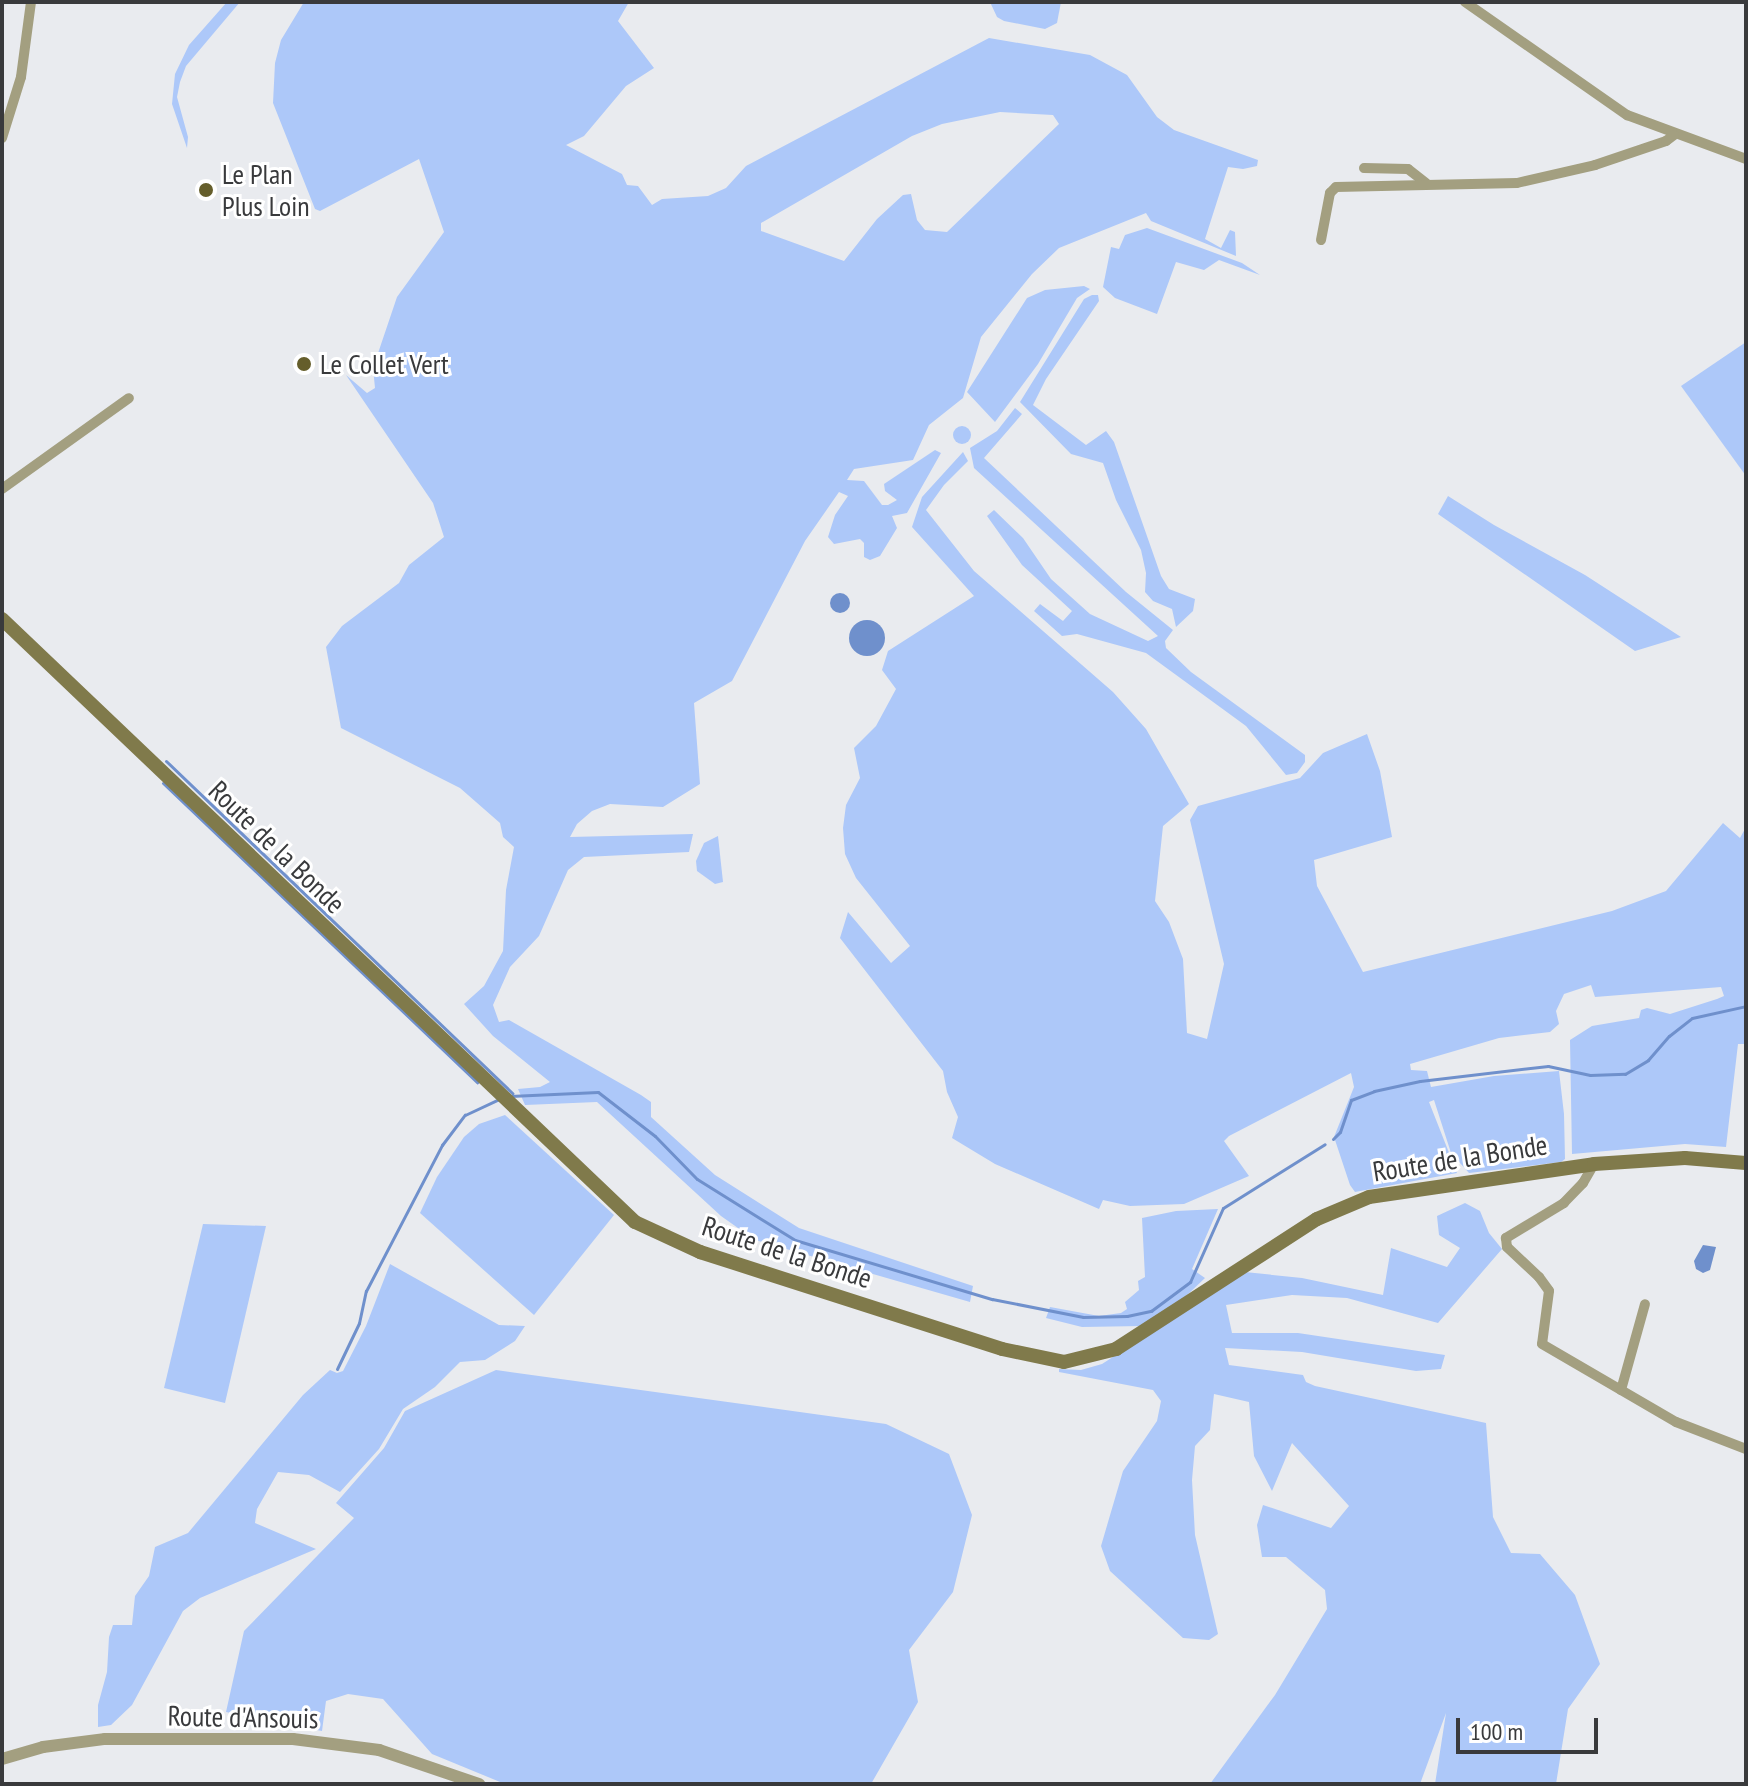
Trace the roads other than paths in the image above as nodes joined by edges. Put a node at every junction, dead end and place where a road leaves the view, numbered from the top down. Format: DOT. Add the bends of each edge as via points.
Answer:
graph roads {
  1 [pos="31,2"];
  2 [pos="1465,2"];
  3 [pos="1674,135"];
  4 [pos="2,138"];
  5 [pos="1746,159"];
  6 [pos="1364,168"];
  7 [pos="1426,183"];
  8 [pos="1321,240"];
  9 [pos="129,398"];
  10 [pos="2,489"];
  11 [pos="2,619"];
  12 [pos="1746,1163"];
  13 [pos="1594,1164"];
  14 [pos="1645,1304"];
  15 [pos="1621,1390"];
  16 [pos="1746,1449"];
  17 [pos="2,1759"];
  18 [pos="479,1784"];
  1 -- 4 [label="street" via="21,77"];
  2 -- 3 [label="street" via="1627,115"];
  3 -- 5 [label="street"];
  3 -- 7 [label="street" via="1553,177 1496,184"];
  6 -- 7 [label="street" via="1408,169"];
  7 -- 8 [label="street" via="1336,187 1330,193"];
  9 -- 10 [label="street"];
  11 -- 13 [label="main road, Route de la Bonde" via="615,1206 653,1233 700,1252 1002,1349 1052,1361 1080,1361 1116,1349 1317,1219 1355,1201 1392,1191"];
  12 -- 13 [label="main road, Route de la Bonde" via="1685,1158"];
  13 -- 15 [label="street" via="1564,1203 1506,1238 1507,1247 1549,1291 1542,1344"];
  14 -- 15 [label="street"];
  15 -- 16 [label="street" via="1676,1422"];
  17 -- 18 [label="street, Route d'Ansouis" via="105,1739 293,1739 379,1750"];
}
